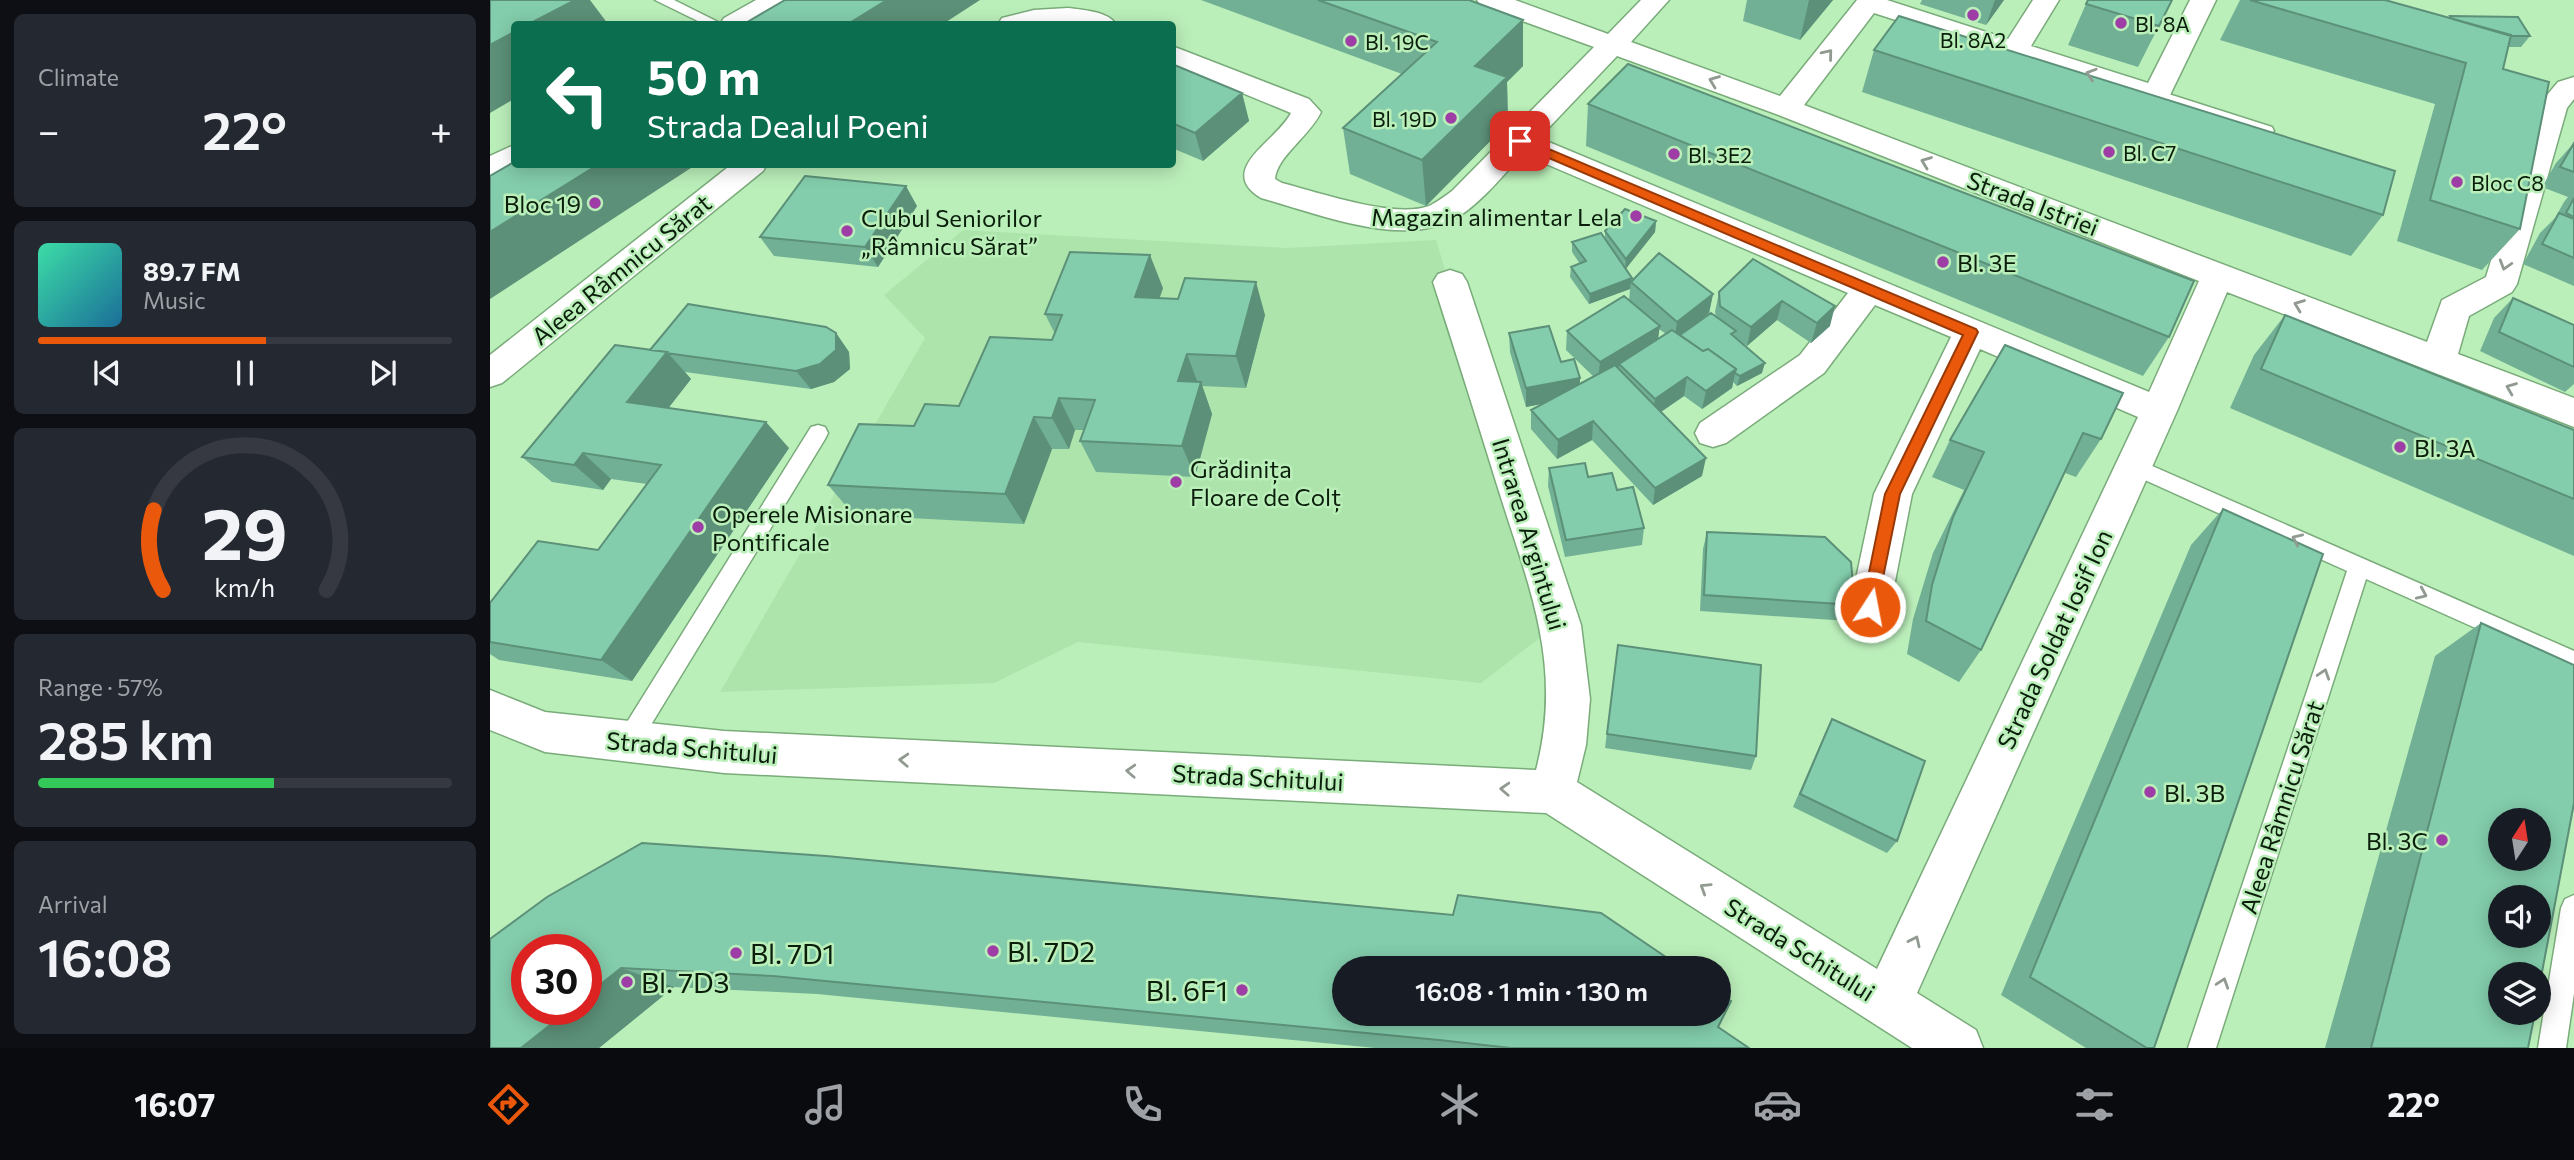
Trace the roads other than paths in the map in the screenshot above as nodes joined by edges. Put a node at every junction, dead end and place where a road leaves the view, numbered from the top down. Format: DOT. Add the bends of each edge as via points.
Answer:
graph roads {
  1 [pos="662,0"];
  2 [pos="775,0"];
  3 [pos="1490,0"];
  4 [pos="1656,0"];
  5 [pos="2046,0"];
  6 [pos="2203,0"];
  7 [pos="1870,2"];
  8 [pos="708,21"];
  9 [pos="739,21"];
  10 [pos="1026,21"];
  11 [pos="1090,21"];
  12 [pos="1614,43"];
  13 [pos="2015,50"];
  14 [pos="1176,56"];
  15 [pos="2156,95"];
  16 [pos="2552,95"];
  17 [pos="1786,107"];
  18 [pos="2266,131"];
  19 [pos="1520,141"];
  20 [pos="511,157"];
  21 [pos="747,168"];
  22 [pos="490,169"];
  23 [pos="2218,274"];
  24 [pos="1450,282"];
  25 [pos="1869,289"];
  26 [pos="1971,332"];
  27 [pos="2439,359"];
  28 [pos="490,374"];
  29 [pos="2159,411"];
  30 [pos="2574,413"];
  31 [pos="818,433"];
  32 [pos="1713,433"];
  33 [pos="2134,466"];
  34 [pos="2359,567"];
  35 [pos="1870,607"];
  36 [pos="2574,662"];
  37 [pos="490,710"];
  38 [pos="626,743"];
  39 [pos="1552,792"];
  40 [pos="2574,908"];
  41 [pos="1886,1003"];
  42 [pos="1935,1042"];
  43 [pos="2202,1048"];
  44 [pos="2552,1048"];
  1 -- 8 [label="lane"];
  2 -- 9 [label="street"];
  3 -- 12 [label="street, Strada Istriei"];
  4 -- 12 [label="street"];
  5 -- 13 [label="street"];
  6 -- 15 [label="street"];
  7 -- 13 [label="street"];
  17 -- 7 [label="street, one-way"];
  10 -- 11 [label="street" via="1049,16"];
  17 -- 12 [label="street, Strada Istriei, one-way"];
  12 -- 19 [label="street"];
  15 -- 13 [label="street, one-way"];
  14 -- 19 [label="street" via="1306,112 1303,122 1264,161 1259,172 1259,183 1272,191 1391,219 1429,217 1462,198"];
  15 -- 18 [label="lane"];
  16 -- 27 [label="street, one-way" via="2500,284 2454,309"];
  23 -- 17 [label="street, Strada Istriei, one-way"];
  19 -- 25 [label="street"];
  20 -- 22 [label="street"];
  21 -- 28 [label="street, Aleea Râmnicu Sărat"];
  27 -- 23 [label="street, Strada Istriei, one-way"];
  23 -- 29 [label="street, Strada Soldat Iosif Ion"];
  24 -- 39 [label="street, Intrarea Argintului" via="1561,625 1569,699"];
  25 -- 26 [label="street"];
  25 -- 32 [label="street" via="1812,364"];
  26 -- 29 [label="street"];
  26 -- 35 [label="street" via="1893,494"];
  30 -- 27 [label="street, Strada Istriei, one-way"];
  29 -- 33 [label="street, Strada Soldat Iosif Ion"];
  31 -- 38 [label="lane"];
  34 -- 33 [label="lane, one-way"];
  41 -- 33 [label="street, Strada Soldat Iosif Ion, one-way"];
  34 -- 36 [label="lane, one-way"];
  43 -- 34 [label="lane, Aleea Râmnicu Sărat, one-way"];
  37 -- 38 [label="street, Strada Schitului" via="545,732"];
  39 -- 38 [label="street, Strada Schitului, one-way" via="724,752"];
  41 -- 39 [label="street, Strada Schitului, one-way"];
  40 -- 44 [label="lane"];
  41 -- 42 [label="street, Strada Schitului"];
}
